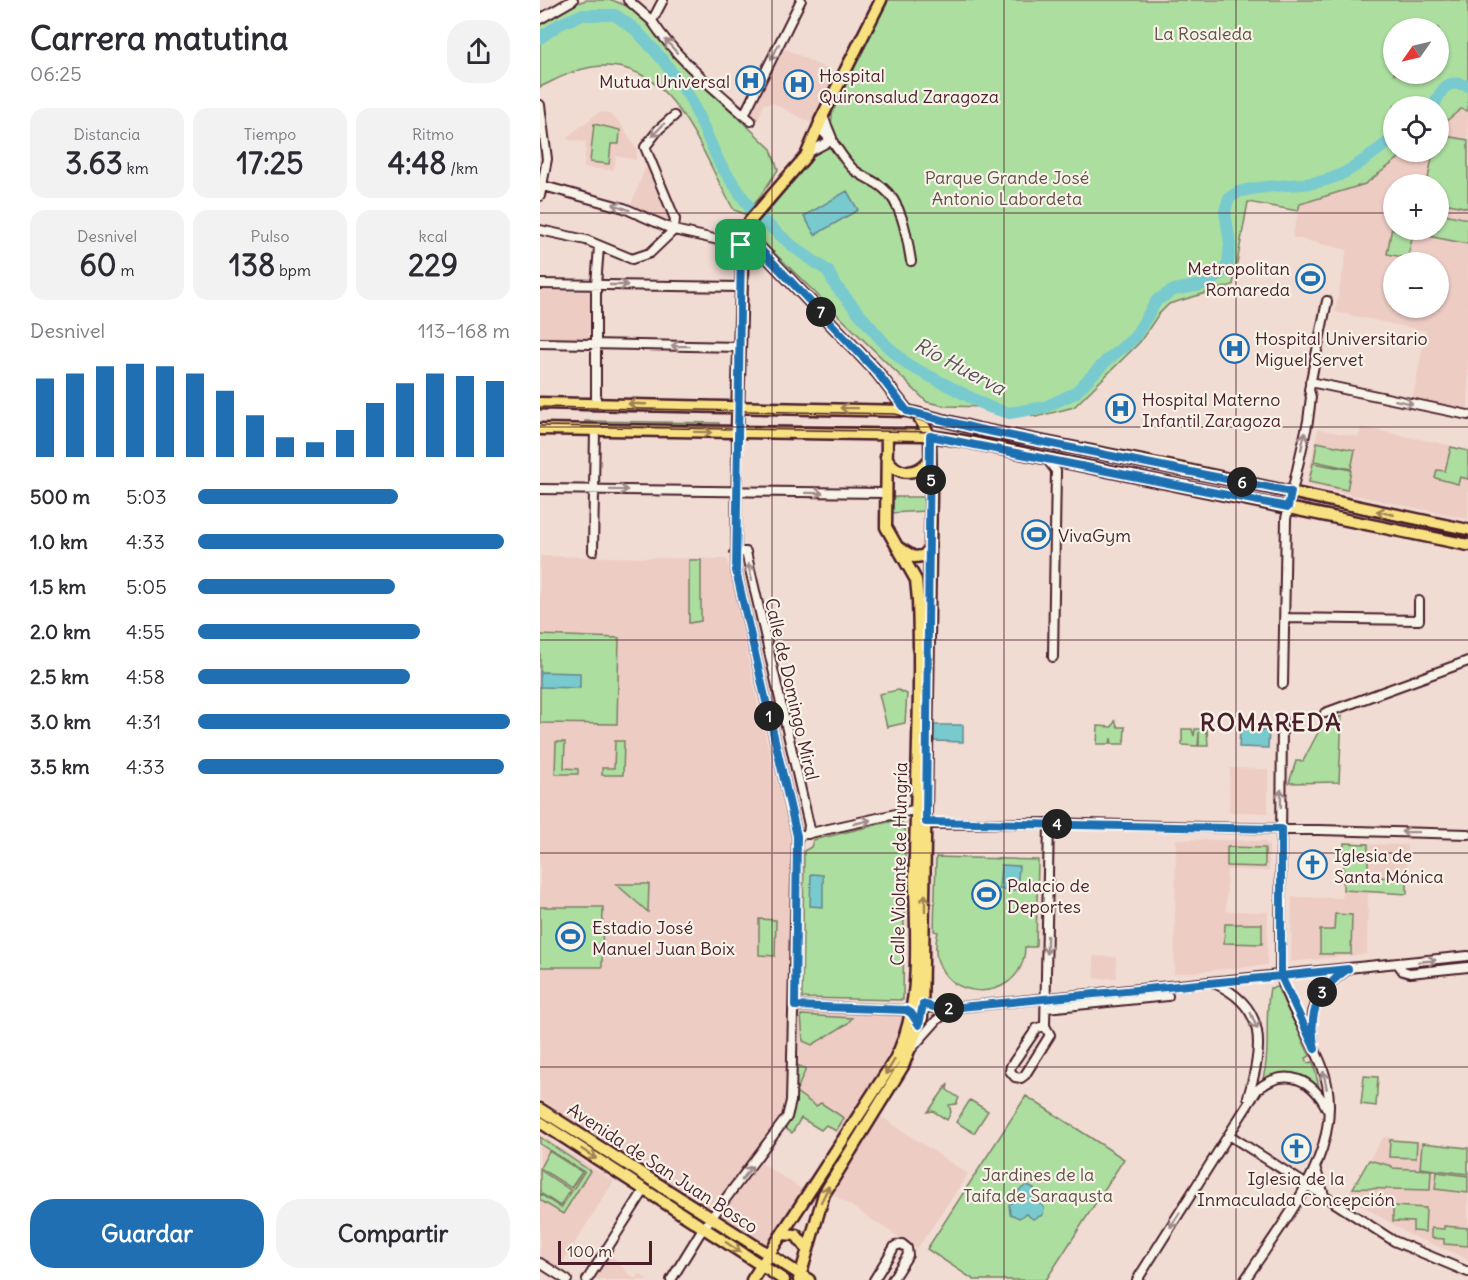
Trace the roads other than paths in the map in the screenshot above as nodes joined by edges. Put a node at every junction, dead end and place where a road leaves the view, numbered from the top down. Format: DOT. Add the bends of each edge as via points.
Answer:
graph roads {
  1 [pos="559,0"];
  2 [pos="573,0"];
  3 [pos="628,0"];
  4 [pos="663,0"];
  5 [pos="801,0"];
  6 [pos="879,2"];
  7 [pos="555,10"];
  8 [pos="540,19"];
  9 [pos="652,21"];
  10 [pos="540,105"];
  11 [pos="744,115"];
  12 [pos="674,116"];
  13 [pos="824,116"];
  14 [pos="751,121"];
  15 [pos="817,129"];
  16 [pos="543,140"];
  17 [pos="833,142"];
  18 [pos="809,152"];
  19 [pos="795,169"];
  20 [pos="542,185"];
  21 [pos="540,196"];
  22 [pos="540,230"];
  23 [pos="674,230"];
  24 [pos="744,232"];
  25 [pos="741,245"];
  26 [pos="599,247"];
  27 [pos="911,261"];
  28 [pos="540,284"];
  29 [pos="596,285"];
  30 [pos="740,287"];
  31 [pos="1327,301"];
  32 [pos="540,343"];
  33 [pos="596,344"];
  34 [pos="738,347"];
  35 [pos="1310,382"];
  36 [pos="540,403"];
  37 [pos="596,403"];
  38 [pos="738,407"];
  39 [pos="912,412"];
  40 [pos="1468,415"];
  41 [pos="540,429"];
  42 [pos="595,430"];
  43 [pos="737,432"];
  44 [pos="886,435"];
  45 [pos="930,436"];
  46 [pos="886,457"];
  47 [pos="1046,458"];
  48 [pos="930,459"];
  49 [pos="1068,463"];
  50 [pos="1056,471"];
  51 [pos="540,489"];
  52 [pos="594,490"];
  53 [pos="736,491"];
  54 [pos="1291,492"];
  55 [pos="885,493"];
  56 [pos="1288,507"];
  57 [pos="1468,530"];
  58 [pos="1468,545"];
  59 [pos="898,549"];
  60 [pos="930,549"];
  61 [pos="593,551"];
  62 [pos="735,552"];
  63 [pos="916,580"];
  64 [pos="1419,601"];
  65 [pos="1285,618"];
  66 [pos="928,620"];
  67 [pos="1053,657"];
  68 [pos="1468,661"];
  69 [pos="1283,684"];
  70 [pos="1325,713"];
  71 [pos="1282,720"];
  72 [pos="926,802"];
  73 [pos="916,810"];
  74 [pos="1049,823"];
  75 [pos="921,825"];
  76 [pos="1281,829"];
  77 [pos="808,834"];
  78 [pos="1468,834"];
  79 [pos="797,836"];
  80 [pos="1468,956"];
  81 [pos="1398,964"];
  82 [pos="1468,967"];
  83 [pos="1348,969"];
  84 [pos="1281,976"];
  85 [pos="1213,982"];
  86 [pos="914,987"];
  87 [pos="1168,996"];
  88 [pos="1046,999"];
  89 [pos="923,1004"];
  90 [pos="795,1006"];
  91 [pos="952,1008"];
  92 [pos="1046,1008"];
  93 [pos="911,1013"];
  94 [pos="919,1025"];
  95 [pos="1045,1026"];
  96 [pos="911,1049"];
  97 [pos="1315,1049"];
  98 [pos="1246,1104"];
  99 [pos="540,1109"];
  100 [pos="1328,1112"];
  101 [pos="540,1122"];
  102 [pos="1229,1135"];
  103 [pos="1316,1169"];
  104 [pos="1306,1186"];
  105 [pos="645,1189"];
  106 [pos="1324,1195"];
  107 [pos="709,1224"];
  108 [pos="782,1234"];
  109 [pos="807,1249"];
  110 [pos="765,1260"];
  111 [pos="540,1263"];
  112 [pos="1468,1272"];
  113 [pos="802,1279"];
  114 [pos="567,1280"];
  115 [pos="587,1280"];
  116 [pos="671,1280"];
  117 [pos="752,1280"];
  118 [pos="784,1280"];
  119 [pos="874,1280"];
  120 [pos="892,1280"];
  121 [pos="1137,1280"];
  122 [pos="1245,1280"];
  1 -- 7 [label="street"];
  2 -- 7 [label="street"];
  3 -- 9 [label="street"];
  4 -- 9 [label="street"];
  5 -- 11 [label="street, one-way"];
  6 -- 13 [label="main road"];
  7 -- 8 [label="street"];
  11 -- 9 [label="street, one-way" via="687,63"];
  10 -- 16 [label="street"];
  11 -- 14 [label="street"];
  12 -- 23 [label="street, one-way" via="645,147 675,219"];
  13 -- 15 [label="main road"];
  13 -- 17 [label="street"];
  15 -- 17 [label="street"];
  15 -- 18 [label="main road"];
  15 -- 19 [label="main road"];
  16 -- 20 [label="street" via="548,159"];
  17 -- 18 [label="street"];
  17 -- 27 [label="street" via="852,169 892,198 903,224"];
  18 -- 19 [label="main road"];
  19 -- 24 [label="main road"];
  20 -- 21 [label="street"];
  23 -- 20 [label="street, one-way" via="624,208"];
  22 -- 26 [label="street" via="586,240"];
  23 -- 25 [label="street"];
  23 -- 26 [label="street" via="641,258 627,258"];
  24 -- 25 [label="main road"];
  24 -- 39 [label="main road"];
  25 -- 30 [label="main road"];
  26 -- 29 [label="street"];
  28 -- 29 [label="street"];
  29 -- 30 [label="street, one-way"];
  29 -- 33 [label="street"];
  30 -- 34 [label="main road"];
  31 -- 35 [label="street"];
  32 -- 33 [label="street"];
  34 -- 33 [label="street, one-way"];
  33 -- 37 [label="street"];
  34 -- 38 [label="main road"];
  35 -- 40 [label="street, one-way"];
  54 -- 35 [label="street, one-way" via="1308,421"];
  36 -- 37 [label="main road"];
  38 -- 37 [label="main road, one-way"];
  39 -- 38 [label="main road, one-way"];
  38 -- 43 [label="main road"];
  39 -- 45 [label="main road"];
  39 -- 54 [label="main road" via="978,429"];
  41 -- 42 [label="main road"];
  42 -- 43 [label="main road, one-way"];
  42 -- 52 [label="street"];
  43 -- 44 [label="main road"];
  43 -- 53 [label="street, Calle de Domingo Miral"];
  44 -- 45 [label="main road"];
  44 -- 46 [label="main road, Calle Violante de Hungría"];
  45 -- 47 [label="main road"];
  45 -- 48 [label="main road, Calle Violante de Hungría"];
  46 -- 48 [label="main road" via="894,467 907,472 918,470"];
  46 -- 55 [label="main road, Calle Violante de Hungría"];
  47 -- 49 [label="main road"];
  47 -- 50 [label="street"];
  48 -- 60 [label="main road, Calle Violante de Hungría"];
  49 -- 50 [label="street"];
  49 -- 56 [label="main road"];
  50 -- 67 [label="street"];
  51 -- 52 [label="street"];
  52 -- 53 [label="street, one-way"];
  52 -- 61 [label="street"];
  53 -- 55 [label="street, one-way"];
  53 -- 62 [label="street, Calle de Domingo Miral"];
  54 -- 56 [label="street"];
  57 -- 54 [label="main road, one-way"];
  55 -- 59 [label="main road, Calle Violante de Hungría" via="886,527"];
  56 -- 58 [label="main road"];
  56 -- 65 [label="street"];
  59 -- 60 [label="main road" via="914,557 923,556"];
  59 -- 63 [label="main road, Calle Violante de Hungría"];
  60 -- 66 [label="main road, Calle Violante de Hungría"];
  77 -- 62 [label="street, Calle de Domingo Miral, one-way" via="746,552"];
  62 -- 79 [label="street, Calle de Domingo Miral" via="739,587"];
  63 -- 66 [label="main road"];
  63 -- 73 [label="main road, Calle Violante de Hungría"];
  64 -- 65 [label="street" via="1419,620"];
  65 -- 69 [label="street"];
  66 -- 72 [label="main road, Calle Violante de Hungría"];
  68 -- 70 [label="street"];
  76 -- 71 [label="street, one-way"];
  72 -- 73 [label="street"];
  72 -- 75 [label="main road, Calle Violante de Hungría"];
  73 -- 75 [label="main road, Calle Violante de Hungría"];
  77 -- 73 [label="street, one-way"];
  74 -- 75 [label="street"];
  74 -- 76 [label="street"];
  74 -- 88 [label="street, one-way"];
  75 -- 86 [label="main road, Calle Violante de Hungría"];
  89 -- 75 [label="main road, Calle Violante de Hungría, one-way"];
  78 -- 76 [label="street, one-way"];
  76 -- 84 [label="street"];
  77 -- 79 [label="street"];
  79 -- 90 [label="street, Calle de Domingo Miral"];
  81 -- 80 [label="street, one-way"];
  81 -- 82 [label="street" via="1410,973"];
  81 -- 83 [label="street"];
  83 -- 84 [label="street"];
  83 -- 97 [label="street" via="1326,986 1314,1005 1311,1025"];
  84 -- 85 [label="street"];
  84 -- 97 [label="street"];
  85 -- 88 [label="street"];
  85 -- 98 [label="street, one-way" via="1244,1002 1258,1029 1257,1062"];
  86 -- 89 [label="street"];
  86 -- 93 [label="main road, Calle Violante de Hungría"];
  87 -- 92 [label="street"];
  88 -- 91 [label="street"];
  88 -- 92 [label="street"];
  89 -- 91 [label="street"];
  89 -- 94 [label="main road, Calle Violante de Hungría"];
  90 -- 93 [label="street"];
  107 -- 90 [label="street, Calle de Domingo Miral, one-way" via="789,1113"];
  91 -- 96 [label="street, Calle Violante de Hungría"];
  92 -- 95 [label="street"];
  93 -- 94 [label="street"];
  93 -- 108 [label="main road, Calle Violante de Hungría, one-way" via="894,1061"];
  94 -- 96 [label="main road, Calle Violante de Hungría"];
  95 -- 95 [label="street" via="1035,1030 1011,1066 1015,1077 1025,1075 1050,1035"];
  109 -- 96 [label="main road, Calle Violante de Hungría, one-way" via="827,1188 876,1113"];
  100 -- 97 [label="street, one-way" via="1325,1075"];
  98 -- 100 [label="street" via="1272,1080 1298,1078 1315,1089"];
  98 -- 102 [label="street"];
  99 -- 107 [label="main road, Avenida de San Juan Bosco"];
  100 -- 103 [label="street"];
  101 -- 105 [label="main road, Avenida de San Juan Bosco, one-way"];
  102 -- 104 [label="street"];
  102 -- 121 [label="street, one-way"];
  103 -- 104 [label="street"];
  103 -- 106 [label="street"];
  104 -- 106 [label="street"];
  104 -- 122 [label="street"];
  105 -- 107 [label="main road, Avenida de San Juan Bosco"];
  105 -- 115 [label="street"];
  106 -- 112 [label="street" via="1394,1241"];
  107 -- 110 [label="main road, Avenida de San Juan Bosco"];
  107 -- 116 [label="street, Calle de Domingo Miral"];
  108 -- 109 [label="main road" via="796,1234"];
  108 -- 110 [label="main road, Calle Violante de Hungría"];
  109 -- 113 [label="main road, Calle Violante de Hungría"];
  110 -- 113 [label="main road"];
  110 -- 117 [label="main road, Calle Violante de Hungría"];
  110 -- 118 [label="main road"];
  111 -- 114 [label="street"];
  119 -- 120 [label="street" via="895,1246 902,1244 908,1255"];
}
